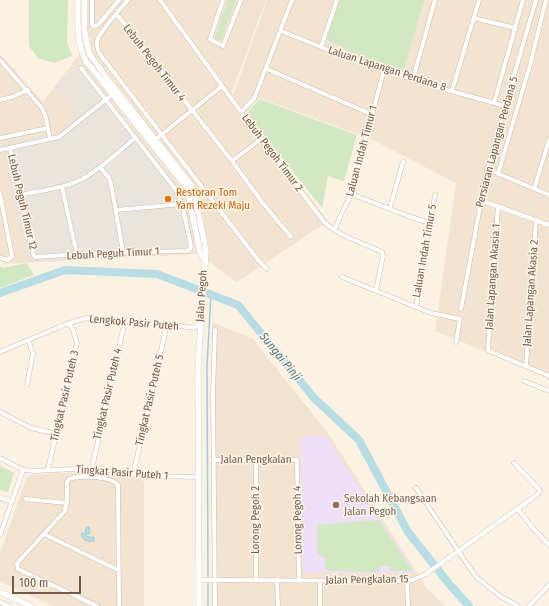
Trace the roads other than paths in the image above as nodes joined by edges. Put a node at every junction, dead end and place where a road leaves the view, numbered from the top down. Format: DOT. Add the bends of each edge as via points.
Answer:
graph roads {
  1 [pos="78,0"];
  2 [pos="85,0"];
  3 [pos="92,0"];
  4 [pos="128,0"];
  5 [pos="160,0"];
  6 [pos="223,0"];
  7 [pos="241,0"];
  8 [pos="292,0"];
  9 [pos="337,0"];
  10 [pos="435,0"];
  11 [pos="479,0"];
  12 [pos="523,0"];
  13 [pos="536,0"];
  14 [pos="546,0"];
  15 [pos="118,1"];
  16 [pos="116,16"];
  17 [pos="474,18"];
  18 [pos="515,28"];
  19 [pos="281,31"];
  20 [pos="321,47"];
  21 [pos="0,60"];
  22 [pos="81,68"];
  23 [pos="267,69"];
  24 [pos="384,70"];
  25 [pos="413,78"];
  26 [pos="109,82"];
  27 [pos="222,86"];
  28 [pos="28,90"];
  29 [pos="452,91"];
  30 [pos="113,94"];
  31 [pos="123,99"];
  32 [pos="0,100"];
  33 [pos="105,100"];
  34 [pos="494,103"];
  35 [pos="505,106"];
  36 [pos="191,111"];
  37 [pos="241,112"];
  38 [pos="371,114"];
  39 [pos="48,128"];
  40 [pos="143,134"];
  41 [pos="162,134"];
  42 [pos="0,138"];
  43 [pos="135,138"];
  44 [pos="50,139"];
  45 [pos="261,139"];
  46 [pos="155,140"];
  47 [pos="549,140"];
  48 [pos="10,148"];
  49 [pos="548,148"];
  50 [pos="0,150"];
  51 [pos="159,154"];
  52 [pos="232,161"];
  53 [pos="402,162"];
  54 [pos="100,167"];
  55 [pos="487,169"];
  56 [pos="498,174"];
  57 [pos="62,186"];
  58 [pos="534,189"];
  59 [pos="0,194"];
  60 [pos="351,194"];
  61 [pos="20,195"];
  62 [pos="435,195"];
  63 [pos="549,195"];
  64 [pos="480,200"];
  65 [pos="182,204"];
  66 [pos="498,206"];
  67 [pos="390,208"];
  68 [pos="116,210"];
  69 [pos="536,220"];
  70 [pos="430,223"];
  71 [pos="549,224"];
  72 [pos="334,230"];
  73 [pos="291,237"];
  74 [pos="123,252"];
  75 [pos="77,255"];
  76 [pos="35,257"];
  77 [pos="0,258"];
  78 [pos="204,260"];
  79 [pos="267,269"];
  80 [pos="342,277"];
  81 [pos="376,290"];
  82 [pos="416,306"];
  83 [pos="461,309"];
  84 [pos="124,321"];
  85 [pos="68,323"];
  86 [pos="201,323"];
  87 [pos="167,324"];
  88 [pos="193,328"];
  89 [pos="215,330"];
  90 [pos="200,336"];
  91 [pos="28,340"];
  92 [pos="456,342"];
  93 [pos="0,352"];
  94 [pos="526,366"];
  95 [pos="549,376"];
  96 [pos="524,381"];
  97 [pos="27,385"];
  98 [pos="549,391"];
  99 [pos="0,412"];
  100 [pos="57,434"];
  101 [pos="0,458"];
  102 [pos="214,460"];
  103 [pos="256,460"];
  104 [pos="297,460"];
  105 [pos="514,463"];
  106 [pos="92,468"];
  107 [pos="23,470"];
  108 [pos="48,470"];
  109 [pos="133,475"];
  110 [pos="198,477"];
  111 [pos="416,488"];
  112 [pos="0,498"];
  113 [pos="26,499"];
  114 [pos="12,502"];
  115 [pos="67,503"];
  116 [pos="518,508"];
  117 [pos="44,534"];
  118 [pos="0,536"];
  119 [pos="549,545"];
  120 [pos="458,551"];
  121 [pos="118,570"];
  122 [pos="198,580"];
  123 [pos="214,580"];
  124 [pos="256,580"];
  125 [pos="277,580"];
  126 [pos="299,581"];
  127 [pos="320,581"];
  128 [pos="407,581"];
  129 [pos="549,585"];
  130 [pos="0,592"];
  131 [pos="0,602"];
  132 [pos="9,606"];
  133 [pos="31,606"];
  134 [pos="97,606"];
  135 [pos="119,606"];
  136 [pos="199,606"];
  137 [pos="214,606"];
  138 [pos="278,606"];
  139 [pos="320,606"];
  140 [pos="408,606"];
  141 [pos="518,606"];
  142 [pos="529,606"];
  1 -- 30 [label="street, Jalan Pegoh" via="78,27 82,52"];
  2 -- 26 [label="street" via="84,28 88,49"];
  3 -- 15 [label="street" via="93,26 98,25"];
  4 -- 16 [label="street"];
  5 -- 27 [label="street, Lebuh Pegoh Timur 2"];
  6 -- 7 [label="street" via="210,39 223,46"];
  8 -- 19 [label="street"];
  9 -- 20 [label="street"];
  10 -- 25 [label="street"];
  11 -- 17 [label="street"];
  12 -- 18 [label="street"];
  13 -- 35 [label="street, Persiaran Lapangan Perdana 5"];
  14 -- 56 [label="street"];
  16 -- 36 [label="street, Lebuh Pegoh Timur 4"];
  16 -- 41 [label="street, Lebuh Pegoh Timur 4" via="97,40 99,53"];
  17 -- 18 [label="street"];
  17 -- 29 [label="street"];
  18 -- 34 [label="street"];
  19 -- 20 [label="street, Laluan Lapangan Perdana 8"];
  19 -- 23 [label="street"];
  20 -- 24 [label="street, Laluan Lapangan Perdana 8"];
  21 -- 28 [label="street"];
  22 -- 33 [label="street"];
  23 -- 37 [label="street" via="254,99"];
  23 -- 38 [label="street"];
  24 -- 25 [label="street, Laluan Lapangan Perdana 8"];
  24 -- 38 [label="street, Laluan Indah Timur 1"];
  25 -- 29 [label="street, Laluan Lapangan Perdana 8"];
  26 -- 30 [label="street"];
  26 -- 31 [label="street"];
  27 -- 36 [label="street"];
  27 -- 37 [label="street, Lebuh Pegoh Timur 2"];
  28 -- 32 [label="street"];
  28 -- 39 [label="street" via="42,108"];
  29 -- 34 [label="street, Laluan Lapangan Perdana 8"];
  30 -- 31 [label="street"];
  30 -- 33 [label="street"];
  30 -- 40 [label="street, Jalan Pegoh"];
  31 -- 46 [label="street"];
  33 -- 43 [label="street"];
  33 -- 44 [label="street" via="59,137"];
  34 -- 35 [label="street, Laluan Lapangan Perdana 8"];
  35 -- 55 [label="street, Persiaran Lapangan Perdana 5"];
  36 -- 41 [label="street"];
  36 -- 52 [label="street, Lebuh Pegoh Timur 4"];
  37 -- 45 [label="street, Lebuh Pegoh Timur 2"];
  38 -- 60 [label="street, Laluan Indah Timur 1"];
  39 -- 42 [label="street"];
  39 -- 44 [label="street"];
  40 -- 46 [label="street"];
  40 -- 51 [label="street, Jalan Pegoh"];
  41 -- 46 [label="street"];
  41 -- 79 [label="street, Lebuh Pegoh Timur 4"];
  43 -- 54 [label="street"];
  43 -- 65 [label="street" via="174,186"];
  44 -- 48 [label="street"];
  45 -- 52 [label="street"];
  45 -- 72 [label="street, Lebuh Pegoh Timur 2" via="324,222"];
  46 -- 51 [label="street"];
  46 -- 78 [label="street" via="191,184 206,251"];
  47 -- 49 [label="street"];
  48 -- 50 [label="street"];
  48 -- 61 [label="street, Lebuh Peguh Timur 12"];
  49 -- 58 [label="street"];
  51 -- 78 [label="street, Jalan Pegoh" via="187,188 200,252"];
  52 -- 73 [label="street, Lebuh Pegoh Timur 4"];
  53 -- 67 [label="street"];
  54 -- 57 [label="street" via="79,181"];
  54 -- 68 [label="street" via="109,178"];
  55 -- 56 [label="street"];
  55 -- 64 [label="street, Persiaran Lapangan Perdana 5"];
  56 -- 58 [label="street"];
  57 -- 61 [label="street"];
  57 -- 75 [label="street"];
  58 -- 63 [label="street"];
  59 -- 77 [label="street, Lebuh Peguh Timur 12" via="12,256 8,260"];
  60 -- 67 [label="street"];
  60 -- 72 [label="street, Laluan Indah Timur 1"];
  61 -- 76 [label="street, Lebuh Peguh Timur 12"];
  62 -- 70 [label="street, Laluan Indah Timur 5"];
  64 -- 66 [label="street"];
  64 -- 83 [label="street, Persiaran Lapangan Perdana 5"];
  65 -- 68 [label="street"];
  65 -- 74 [label="street, Lebuh Peguh Timur 1" via="190,249"];
  66 -- 69 [label="street"];
  66 -- 94 [label="street, Jalan Lapangan Akasia 1" via="488,348 489,351"];
  67 -- 70 [label="street"];
  68 -- 74 [label="street"];
  69 -- 71 [label="street"];
  69 -- 94 [label="street, Jalan Lapangan Akasia 2"];
  70 -- 82 [label="street, Laluan Indah Timur 5"];
  72 -- 81 [label="street, Lebuh Pegoh Timur 2" via="382,252"];
  74 -- 75 [label="street, Lebuh Peguh Timur 1"];
  75 -- 76 [label="street, Lebuh Peguh Timur 1"];
  78 -- 86 [label="street, Jalan Pegoh"];
  80 -- 81 [label="street"];
  81 -- 82 [label="street"];
  82 -- 92 [label="street" via="460,318"];
  84 -- 85 [label="street, Lengkok Pasir Puteh" via="87,318"];
  84 -- 87 [label="street, Lengkok Pasir Puteh"];
  84 -- 106 [label="street, Tingkat Pasir Puteh 4"];
  85 -- 91 [label="street, Lengkok Pasir Puteh"];
  85 -- 100 [label="street, Tingkat Pasir Puteh 3" via="77,343"];
  86 -- 88 [label="street, Lengkok Pasir Puteh"];
  86 -- 90 [label="street, Jalan Pegoh"];
  87 -- 88 [label="street, Lengkok Pasir Puteh"];
  87 -- 109 [label="street, Tingkat Pasir Puteh 5"];
  88 -- 90 [label="street"];
  89 -- 102 [label="street, Jalan Pegoh"];
  90 -- 110 [label="street, Jalan Pegoh"];
  91 -- 93 [label="street, Lengkok Pasir Puteh"];
  91 -- 97 [label="street" via="33,353"];
  94 -- 95 [label="street"];
  96 -- 98 [label="street"];
  99 -- 100 [label="street" via="30,428"];
  100 -- 108 [label="street, Tingkat Pasir Puteh 3"];
  101 -- 107 [label="street, Tingkat Pasir Puteh 1"];
  102 -- 103 [label="street, Jalan Pengkalan"];
  102 -- 123 [label="street, Jalan Pegoh"];
  103 -- 104 [label="street, Jalan Pengkalan"];
  103 -- 124 [label="street, Lorong Pegoh 2"];
  104 -- 126 [label="street, Lorong Pegoh 4"];
  105 -- 116 [label="street, Jalan Pengkalan 15" via="540,491"];
  106 -- 108 [label="street, Tingkat Pasir Puteh 1"];
  106 -- 109 [label="street, Tingkat Pasir Puteh 1"];
  107 -- 108 [label="street, Tingkat Pasir Puteh 1"];
  107 -- 114 [label="street"];
  109 -- 110 [label="street, Tingkat Pasir Puteh 1"];
  110 -- 122 [label="street, Jalan Pegoh"];
  111 -- 120 [label="street"];
  112 -- 114 [label="street"];
  113 -- 115 [label="street"];
  114 -- 118 [label="street"];
  115 -- 117 [label="street" via="64,512"];
  115 -- 121 [label="street" via="69,479 87,476 117,483"];
  116 -- 119 [label="street"];
  116 -- 120 [label="street, Jalan Pengkalan 15"];
  117 -- 121 [label="street"];
  117 -- 134 [label="street" via="17,564 18,569"];
  120 -- 128 [label="street, Jalan Pengkalan 15" via="426,574"];
  120 -- 141 [label="street" via="476,577"];
  121 -- 135 [label="street"];
  122 -- 123 [label="street, Jalan Pengkalan 15"];
  122 -- 136 [label="street, Jalan Pegoh"];
  123 -- 124 [label="street, Jalan Pengkalan 15"];
  123 -- 137 [label="street, Jalan Pegoh"];
  124 -- 125 [label="street, Jalan Pengkalan 15"];
  125 -- 126 [label="street, Jalan Pengkalan 15"];
  125 -- 138 [label="street"];
  126 -- 127 [label="street, Jalan Pengkalan 15"];
  127 -- 128 [label="street, Jalan Pengkalan 15"];
  127 -- 139 [label="street"];
  128 -- 140 [label="street"];
  129 -- 142 [label="street"];
  130 -- 133 [label="street"];
  131 -- 132 [label="street"];
}
